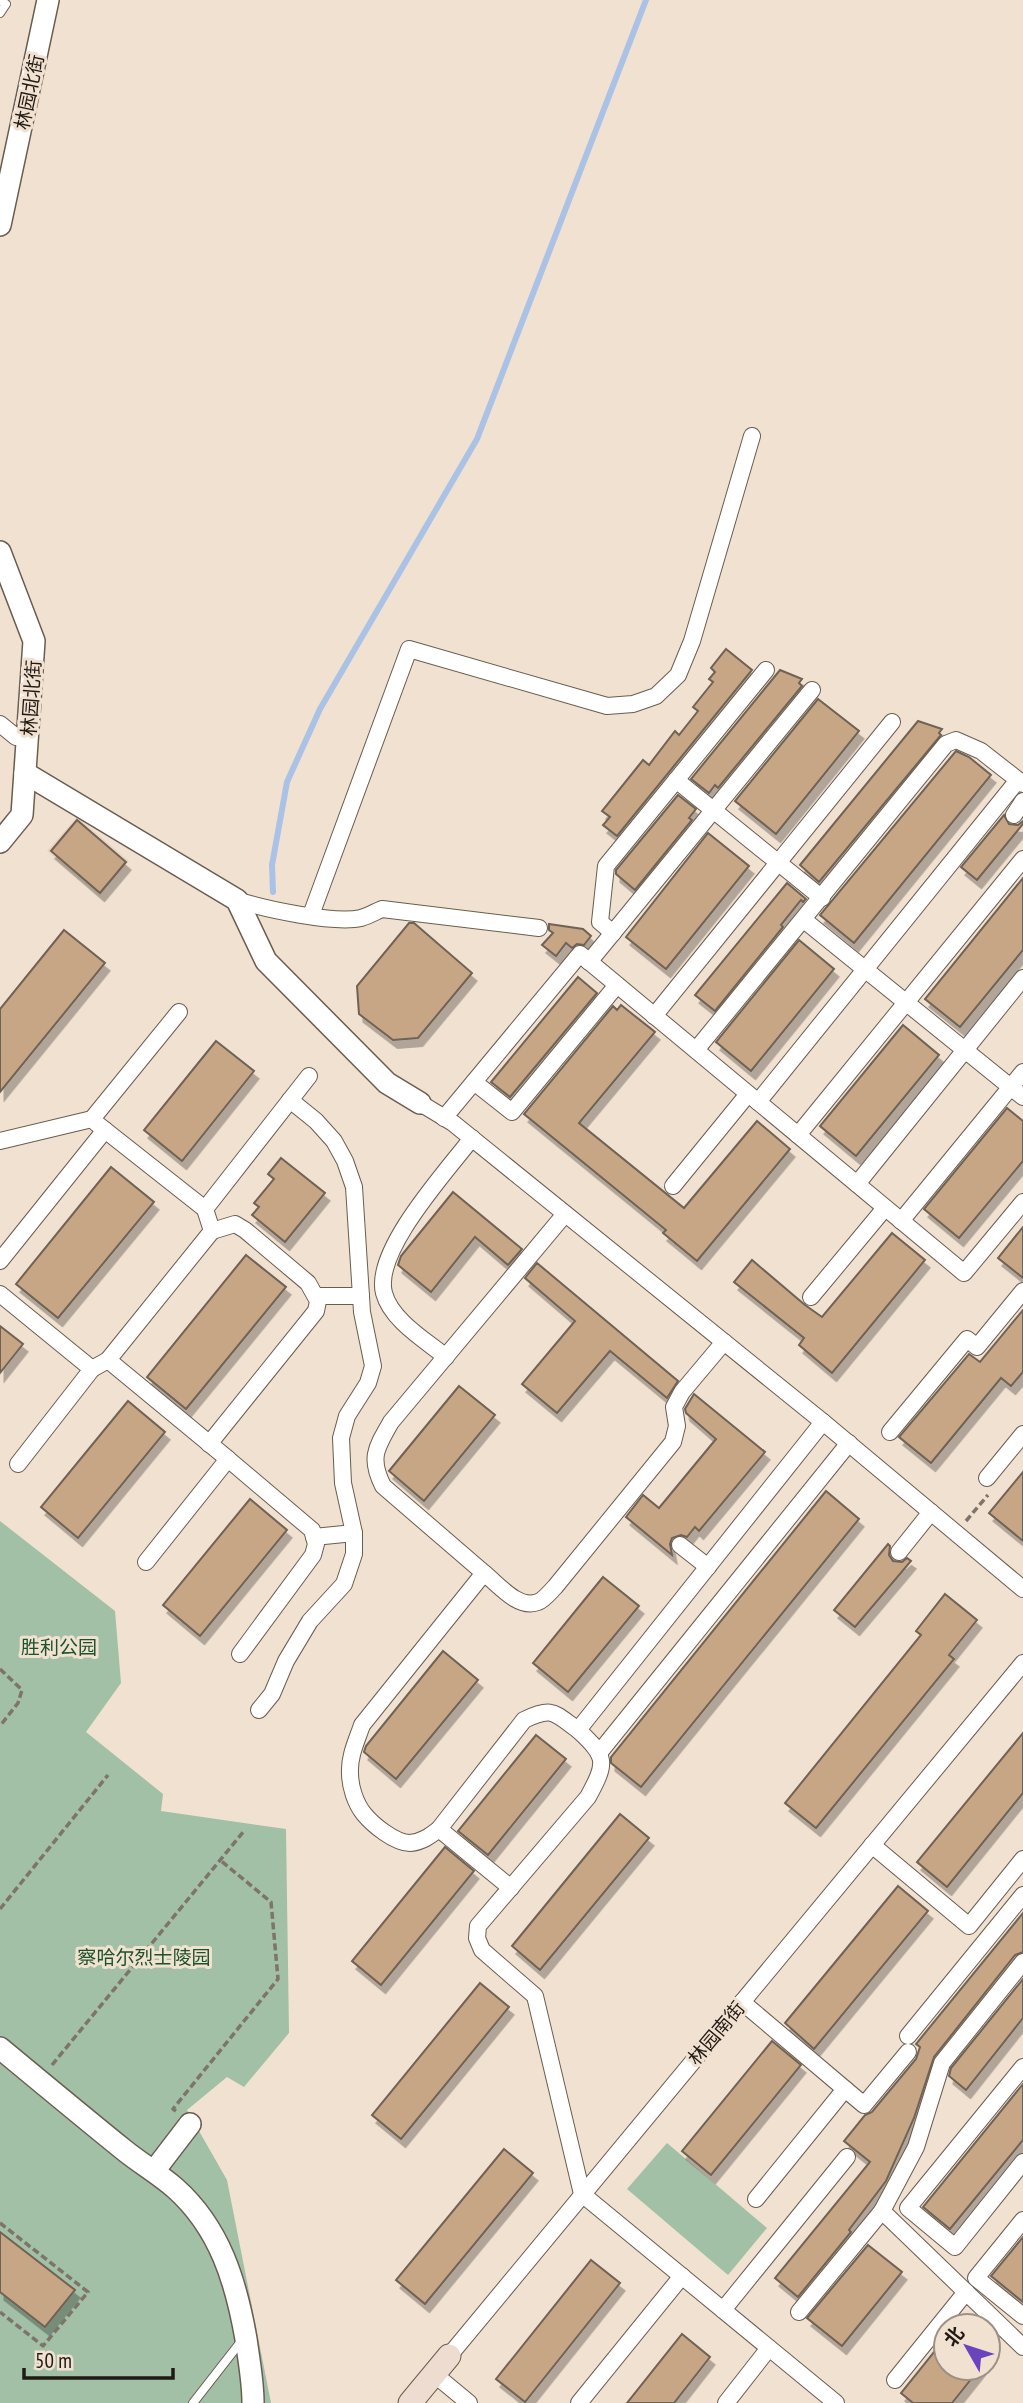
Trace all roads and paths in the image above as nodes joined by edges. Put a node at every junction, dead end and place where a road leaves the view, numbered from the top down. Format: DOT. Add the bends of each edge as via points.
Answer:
graph roads {
  1 [pos="0,0"];
  2 [pos="48,0"];
  3 [pos="0,13"];
  4 [pos="0,225"];
  5 [pos="752,436"];
  6 [pos="0,552"];
  7 [pos="766,670"];
  8 [pos="812,690"];
  9 [pos="892,722"];
  10 [pos="0,724"];
  11 [pos="28,738"];
  12 [pos="25,774"];
  13 [pos="676,780"];
  14 [pos="1021,782"];
  15 [pos="713,810"];
  16 [pos="0,842"];
  17 [pos="1023,859"];
  18 [pos="778,863"];
  19 [pos="822,898"];
  20 [pos="237,900"];
  21 [pos="311,915"];
  22 [pos="804,920"];
  23 [pos="539,928"];
  24 [pos="613,933"];
  25 [pos="589,962"];
  26 [pos="865,970"];
  27 [pos="1023,978"];
  28 [pos="617,985"];
  29 [pos="906,1003"];
  30 [pos="179,1012"];
  31 [pos="654,1016"];
  32 [pos="696,1050"];
  33 [pos="965,1051"];
  34 [pos="1023,1072"];
  35 [pos="309,1076"];
  36 [pos="474,1082"];
  37 [pos="1017,1092"];
  38 [pos="753,1098"];
  39 [pos="290,1100"];
  40 [pos="420,1103"];
  41 [pos="444,1118"];
  42 [pos="98,1125"];
  43 [pos="798,1135"];
  44 [pos="472,1138"];
  45 [pos="0,1141"];
  46 [pos="857,1184"];
  47 [pos="673,1186"];
  48 [pos="1023,1202"];
  49 [pos="885,1208"];
  50 [pos="205,1209"];
  51 [pos="565,1214"];
  52 [pos="901,1221"];
  53 [pos="212,1231"];
  54 [pos="0,1261"];
  55 [pos="1023,1291"];
  56 [pos="0,1294"];
  57 [pos="316,1296"];
  58 [pos="361,1296"];
  59 [pos="811,1297"];
  60 [pos="724,1342"];
  61 [pos="446,1357"];
  62 [pos="108,1360"];
  63 [pos="92,1368"];
  64 [pos="823,1422"];
  65 [pos="890,1432"];
  66 [pos="1023,1434"];
  67 [pos="849,1443"];
  68 [pos="209,1444"];
  69 [pos="228,1459"];
  70 [pos="18,1464"];
  71 [pos="987,1478"];
  72 [pos="931,1512"];
  73 [pos="956,1533"];
  74 [pos="354,1534"];
  75 [pos="314,1537"];
  76 [pos="680,1545"];
  77 [pos="899,1552"];
  78 [pos="146,1562"];
  79 [pos="708,1567"];
  80 [pos="484,1573"];
  81 [pos="1023,1589"];
  82 [pos="240,1654"];
  83 [pos="1023,1663"];
  84 [pos="0,1669"];
  85 [pos="259,1710"];
  86 [pos="0,1726"];
  87 [pos="578,1730"];
  88 [pos="599,1753"];
  89 [pos="108,1775"];
  90 [pos="439,1829"];
  91 [pos="244,1830"];
  92 [pos="872,1845"];
  93 [pos="1023,1859"];
  94 [pos="220,1860"];
  95 [pos="511,1888"];
  96 [pos="1023,1895"];
  97 [pos="0,1909"];
  98 [pos="1023,1962"];
  99 [pos="742,2002"];
  100 [pos="0,2048"];
  101 [pos="1023,2067"];
  102 [pos="40,2081"];
  103 [pos="1017,2088"];
  104 [pos="845,2089"];
  105 [pos="190,2124"];
  106 [pos="848,2157"];
  107 [pos="1023,2162"];
  108 [pos="154,2171"];
  109 [pos="582,2194"];
  110 [pos="756,2199"];
  111 [pos="882,2211"];
  112 [pos="1023,2220"];
  113 [pos="0,2223"];
  114 [pos="682,2276"];
  115 [pos="966,2292"];
  116 [pos="723,2310"];
  117 [pos="0,2312"];
  118 [pos="799,2312"];
  119 [pos="1023,2316"];
  120 [pos="245,2337"];
  121 [pos="1023,2347"];
  122 [pos="769,2348"];
  123 [pos="449,2356"];
  124 [pos="434,2374"];
  125 [pos="895,2381"];
  126 [pos="193,2403"];
  127 [pos="253,2403"];
  128 [pos="410,2403"];
  129 [pos="469,2403"];
  130 [pos="579,2403"];
  131 [pos="726,2403"];
  132 [pos="836,2403"];
  1 -- 3 [label="lane" via="6,4"];
  2 -- 4 [label="street, 林园北街"];
  5 -- 21 [label="street" via="692,640 678,674 656,696 607,706 409,649"];
  6 -- 11 [label="street, 林园北街" via="34,641"];
  7 -- 13 [label="street"];
  8 -- 15 [label="street"];
  9 -- 18 [label="street"];
  10 -- 11 [label="street" via="16,737"];
  11 -- 12 [label="street, 林园北街"];
  12 -- 16 [label="street, 林园北街" via="22,815"];
  12 -- 20 [label="street"];
  13 -- 15 [label="street"];
  13 -- 24 [label="street" via="606,866 600,922"];
  14 -- 19 [label="street" via="974,747 957,740 946,744"];
  14 -- 26 [label="street"];
  15 -- 18 [label="street"];
  15 -- 24 [label="street"];
  17 -- 29 [label="street"];
  18 -- 19 [label="street"];
  18 -- 31 [label="street"];
  19 -- 22 [label="street"];
  20 -- 21 [label="street" via="262,909"];
  20 -- 40 [label="street" via="266,961 387,1083"];
  21 -- 23 [label="street" via="362,918 382,909"];
  22 -- 26 [label="street"];
  22 -- 32 [label="street"];
  24 -- 25 [label="street"];
  25 -- 28 [label="street"];
  25 -- 36 [label="street" via="580,954"];
  26 -- 29 [label="street"];
  26 -- 38 [label="street"];
  27 -- 33 [label="street"];
  28 -- 31 [label="street"];
  28 -- 36 [label="street" via="512,1112"];
  29 -- 33 [label="street"];
  29 -- 43 [label="street"];
  30 -- 42 [label="street"];
  31 -- 32 [label="street"];
  32 -- 38 [label="street"];
  33 -- 37 [label="street"];
  33 -- 46 [label="street"];
  34 -- 37 [label="street"];
  35 -- 39 [label="street"];
  36 -- 41 [label="street"];
  37 -- 52 [label="street"];
  38 -- 43 [label="street"];
  38 -- 47 [label="street"];
  39 -- 50 [label="street"];
  39 -- 58 [label="street" via="316,1121 345,1161 354,1186"];
  40 -- 41 [label="street"];
  41 -- 44 [label="street"];
  42 -- 45 [label="street"];
  42 -- 50 [label="street"];
  42 -- 54 [label="street"];
  43 -- 46 [label="street"];
  44 -- 51 [label="street"];
  44 -- 61 [label="street" via="396,1237 386,1262 383,1292 394,1313"];
  46 -- 49 [label="street"];
  48 -- 52 [label="street" via="964,1273"];
  49 -- 52 [label="street"];
  49 -- 59 [label="street"];
  50 -- 53 [label="street"];
  51 -- 60 [label="street"];
  51 -- 61 [label="street"];
  53 -- 57 [label="street" via="235,1224 245,1230 308,1283"];
  53 -- 62 [label="street"];
  55 -- 65 [label="street" via="977,1347 967,1339"];
  56 -- 63 [label="street"];
  57 -- 58 [label="street"];
  57 -- 68 [label="street" via="316,1311"];
  58 -- 74 [label="street" via="373,1366 341,1438 343,1483"];
  60 -- 64 [label="street"];
  60 -- 80 [label="street" via="682,1392 674,1408 677,1426 673,1442 555,1587 539,1602 525,1604"];
  61 -- 80 [label="street" via="391,1422 377,1446 375,1469 383,1486"];
  62 -- 63 [label="street"];
  62 -- 68 [label="street"];
  63 -- 70 [label="street"];
  64 -- 67 [label="street"];
  64 -- 79 [label="street"];
  66 -- 71 [label="street"];
  67 -- 72 [label="street"];
  67 -- 88 [label="street"];
  68 -- 69 [label="street"];
  69 -- 75 [label="street" via="312,1530"];
  69 -- 78 [label="street"];
  71 -- 73 [label="path" via="995,1485"];
  72 -- 73 [label="street"];
  72 -- 77 [label="street"];
  73 -- 81 [label="street"];
  74 -- 75 [label="street"];
  74 -- 85 [label="street" via="354,1554 344,1584 310,1621"];
  75 -- 82 [label="street" via="313,1555"];
  76 -- 79 [label="street"];
  79 -- 87 [label="street"];
  80 -- 90 [label="street" via="362,1725 349,1770 352,1790 364,1814 390,1836 407,1843 426,1840"];
  83 -- 92 [label="street, 林园南街"];
  84 -- 86 [label="path" via="22,1690"];
  87 -- 88 [label="street"];
  87 -- 90 [label="street" via="555,1713 542,1712 524,1720"];
  88 -- 95 [label="street" via="599,1775 588,1797"];
  89 -- 97 [label="path"];
  90 -- 95 [label="street"];
  91 -- 94 [label="path"];
  92 -- 93 [label="street" via="969,1926"];
  92 -- 99 [label="street, 林园南街"];
  94 -- 102 [label="path"];
  94 -- 105 [label="path" via="271,1902 278,1979 173,2109"];
  95 -- 109 [label="street" via="478,1926 477,1938 482,1950 535,1996"];
  96 -- 104 [label="street" via="864,2105"];
  98 -- 111 [label="street" via="942,2063 916,2147"];
  99 -- 104 [label="street"];
  99 -- 109 [label="street, 林园南街"];
  100 -- 102 [label="street"];
  101 -- 103 [label="street"];
  102 -- 108 [label="street"];
  103 -- 107 [label="street" via="908,2208 955,2247"];
  104 -- 110 [label="street"];
  105 -- 108 [label="street"];
  106 -- 116 [label="street"];
  108 -- 120 [label="street" via="194,2208 214,2236 238,2295"];
  109 -- 114 [label="street"];
  109 -- 123 [label="street, 林园南街"];
  111 -- 115 [label="street"];
  111 -- 118 [label="street"];
  112 -- 119 [label="street" via="976,2278"];
  113 -- 117 [label="path" via="88,2292 43,2346"];
  114 -- 116 [label="street"];
  114 -- 130 [label="street"];
  115 -- 121 [label="street"];
  115 -- 125 [label="street"];
  116 -- 122 [label="street"];
  120 -- 126 [label="lane"];
  120 -- 127 [label="street"];
  122 -- 131 [label="street"];
  122 -- 132 [label="street"];
  123 -- 124 [label="main road, 林园南街"];
  124 -- 128 [label="main road, 林园南街"];
  124 -- 129 [label="street"];
}
